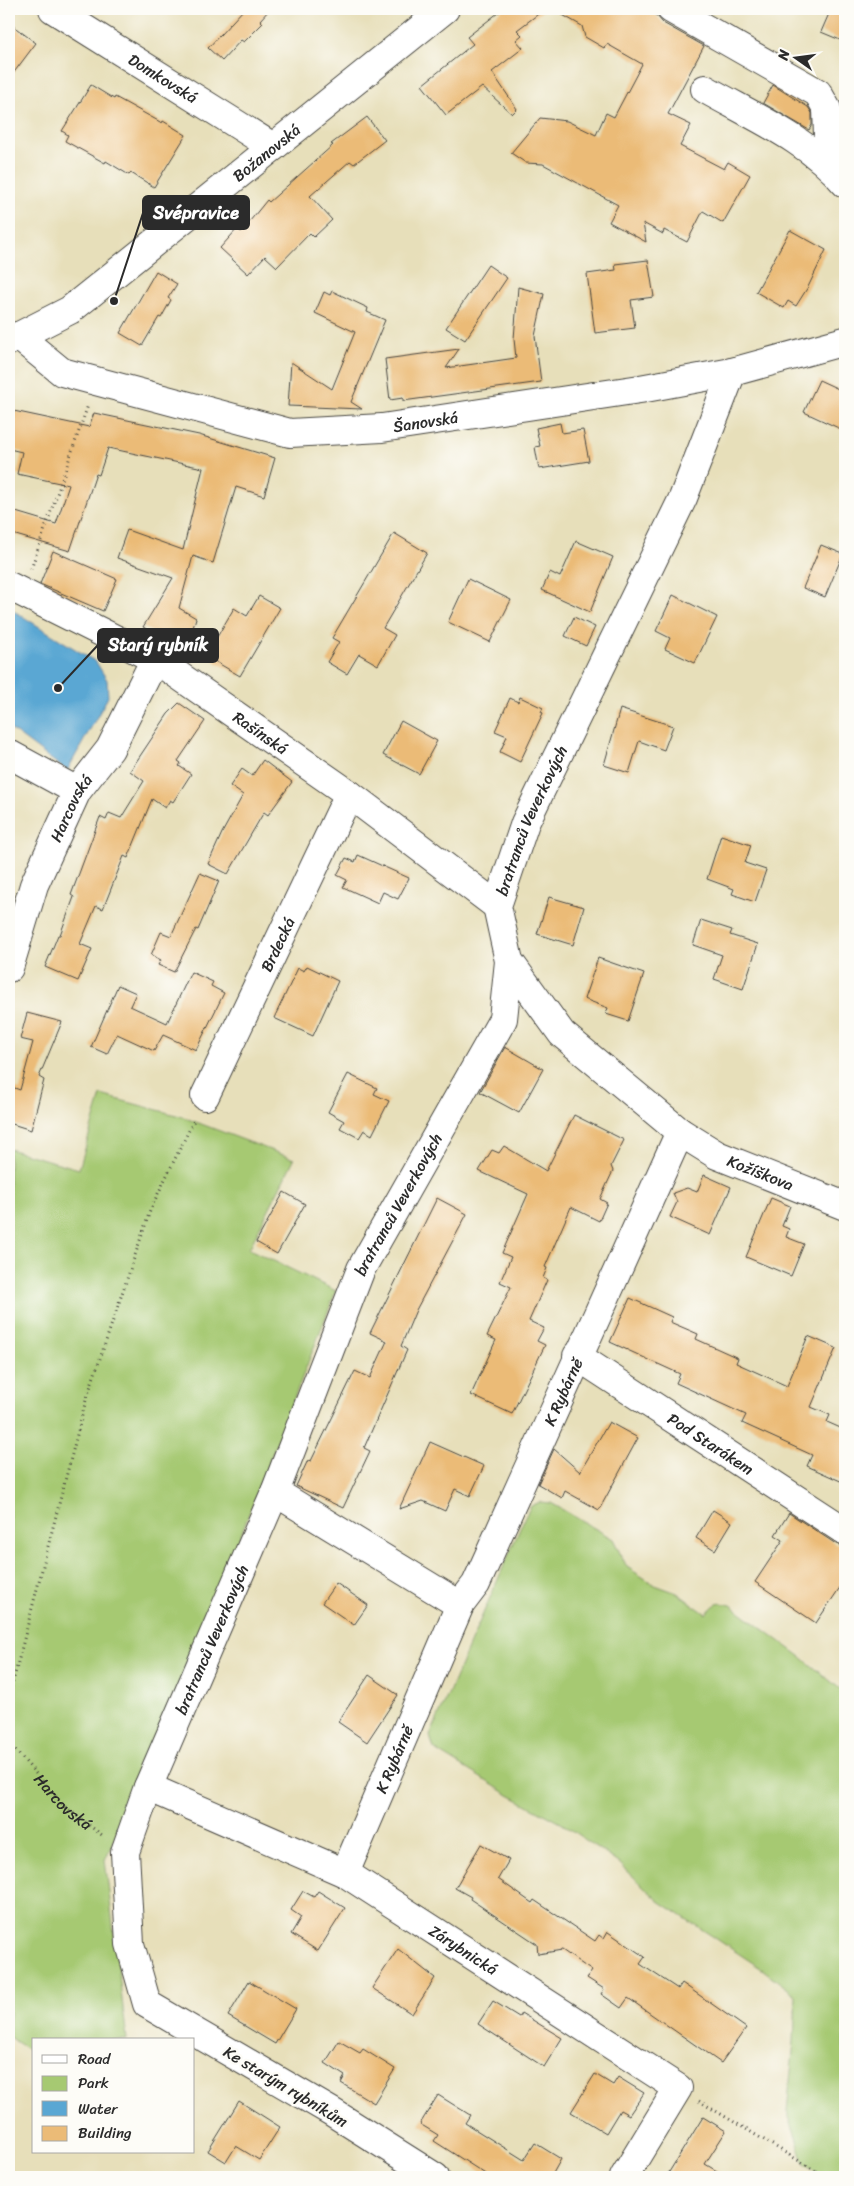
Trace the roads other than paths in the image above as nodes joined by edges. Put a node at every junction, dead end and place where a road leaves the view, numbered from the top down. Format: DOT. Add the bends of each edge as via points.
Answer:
graph roads {
  1 [pos="53,9"];
  2 [pos="445,9"];
  3 [pos="670,9"];
  4 [pos="705,89"];
  5 [pos="273,147"];
  6 [pos="837,174"];
  7 [pos="13,339"];
  8 [pos="845,341"];
  9 [pos="732,372"];
  10 [pos="16,590"];
  11 [pos="155,659"];
  12 [pos="9,754"];
  13 [pos="77,791"];
  14 [pos="350,794"];
  15 [pos="497,906"];
  16 [pos="509,961"];
  17 [pos="9,968"];
  18 [pos="205,1096"];
  19 [pos="680,1132"];
  20 [pos="845,1206"];
  21 [pos="577,1356"];
  22 [pos="275,1492"];
  23 [pos="845,1531"];
  24 [pos="460,1605"];
  25 [pos="148,1787"];
  26 [pos="345,1873"];
  27 [pos="435,2177"];
  28 [pos="625,2177"];
  1 -- 5 [label="street, Domkovská"];
  2 -- 5 [label="street, Božanovská"];
  3 -- 6 [label="street" via="818,93 827,109"];
  4 -- 6 [label="street" via="796,140"];
  5 -- 7 [label="street, Božanovská" via="70,310"];
  7 -- 9 [label="street, Šanovská" via="62,372 290,433 382,428"];
  8 -- 9 [label="street, Šanovská"];
  9 -- 15 [label="street, bratranců Veverkových" via="683,498 525,823"];
  10 -- 11 [label="street, Rašínská"];
  11 -- 13 [label="street, Harcovská" via="110,749"];
  11 -- 14 [label="street, Rašínská"];
  12 -- 13 [label="street"];
  13 -- 17 [label="street, Harcovská" via="34,885"];
  14 -- 15 [label="street, Rašínská"];
  14 -- 18 [label="street, Brdecká"];
  15 -- 16 [label="street, bratranců Veverkových"];
  16 -- 19 [label="street" via="562,1034"];
  16 -- 22 [label="street, bratranců Veverkových" via="503,1019 362,1269"];
  19 -- 20 [label="street, Kožíškova" via="717,1155"];
  19 -- 21 [label="street, K Rybárně"];
  21 -- 23 [label="street, Pod Starákem"];
  21 -- 24 [label="street, K Rybárně" via="476,1584"];
  22 -- 24 [label="street"];
  22 -- 25 [label="street, bratranců Veverkových"];
  24 -- 26 [label="street, K Rybárně"];
  25 -- 26 [label="street, Zárybnická"];
  25 -- 27 [label="street, Ke starým rybníkům" via="125,1852 130,1944 146,2004 332,2112"];
  26 -- 28 [label="street, Zárybnická" via="678,2088"];
}
